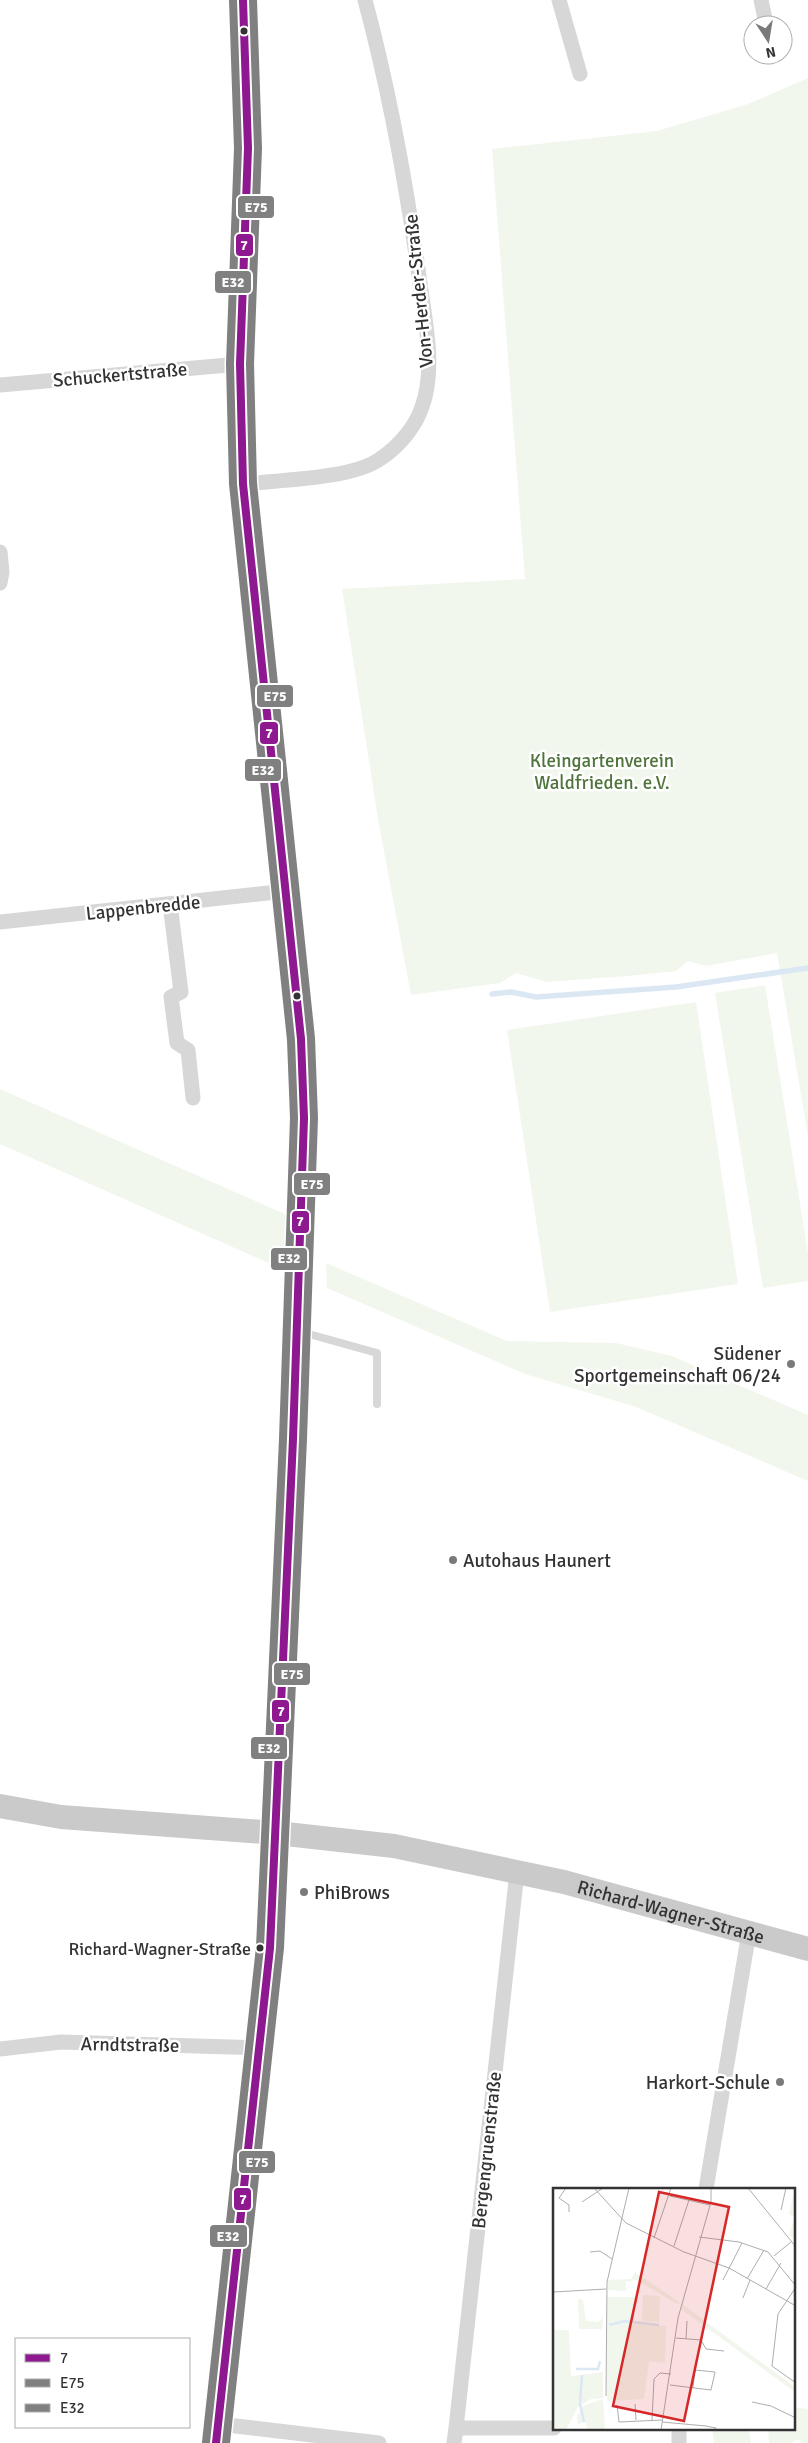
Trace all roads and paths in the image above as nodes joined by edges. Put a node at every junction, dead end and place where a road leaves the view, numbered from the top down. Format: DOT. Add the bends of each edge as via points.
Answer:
graph roads {
  1 [pos="243,0"];
  2 [pos="365,0"];
  3 [pos="559,0"];
  4 [pos="760,0"];
  5 [pos="764,15"];
  6 [pos="580,74"];
  7 [pos="240,364"];
  8 [pos="0,385"];
  9 [pos="243,484"];
  10 [pos="0,552"];
  11 [pos="0,583"];
  12 [pos="286,890"];
  13 [pos="170,904"];
  14 [pos="0,922"];
  15 [pos="192,1098"];
  16 [pos="296,1331"];
  17 [pos="377,1404"];
  18 [pos="0,1806"];
  19 [pos="277,1833"];
  20 [pos="517,1872"];
  21 [pos="749,1932"];
  22 [pos="808,1949"];
  23 [pos="261,2048"];
  24 [pos="0,2049"];
  25 [pos="706,2188"];
  26 [pos="219,2424"];
  27 [pos="553,2428"];
  28 [pos="679,2430"];
  29 [pos="455,2436"];
  30 [pos="216,2443"];
  31 [pos="379,2443"];
  32 [pos="679,2443"];
  1 -- 7 [label="street" via="248,148"];
  2 -- 9 [label="street, Von-Herder-Straße" via="399,150 414,238 428,355 423,406 408,433 390,452 368,466 336,474"];
  3 -- 6 [label="street"];
  4 -- 5 [label="street"];
  7 -- 8 [label="street, Schuckertstraße"];
  7 -- 9 [label="street"];
  9 -- 12 [label="street"];
  10 -- 11 [label="street"];
  12 -- 13 [label="street, Lappenbredde"];
  12 -- 16 [label="street" via="304,1099"];
  13 -- 14 [label="street, Lappenbredde"];
  13 -- 15 [label="street" via="181,992 171,997 177,1043 188,1050"];
  16 -- 17 [label="lane" via="376,1353"];
  16 -- 19 [label="street"];
  18 -- 19 [label="main road, Richard-Wagner-Straße" via="61,1817"];
  19 -- 20 [label="main road, Richard-Wagner-Straße" via="394,1846"];
  19 -- 23 [label="street"];
  20 -- 21 [label="main road, Richard-Wagner-Straße"];
  20 -- 29 [label="street, Bergengruenstraße"];
  21 -- 22 [label="main road, Richard-Wagner-Straße"];
  21 -- 25 [label="street"];
  23 -- 24 [label="street, Arndtstraße" via="61,2042"];
  23 -- 26 [label="street"];
  26 -- 30 [label="street"];
  26 -- 31 [label="street"];
  27 -- 29 [label="street"];
  28 -- 32 [label="street"];
}
